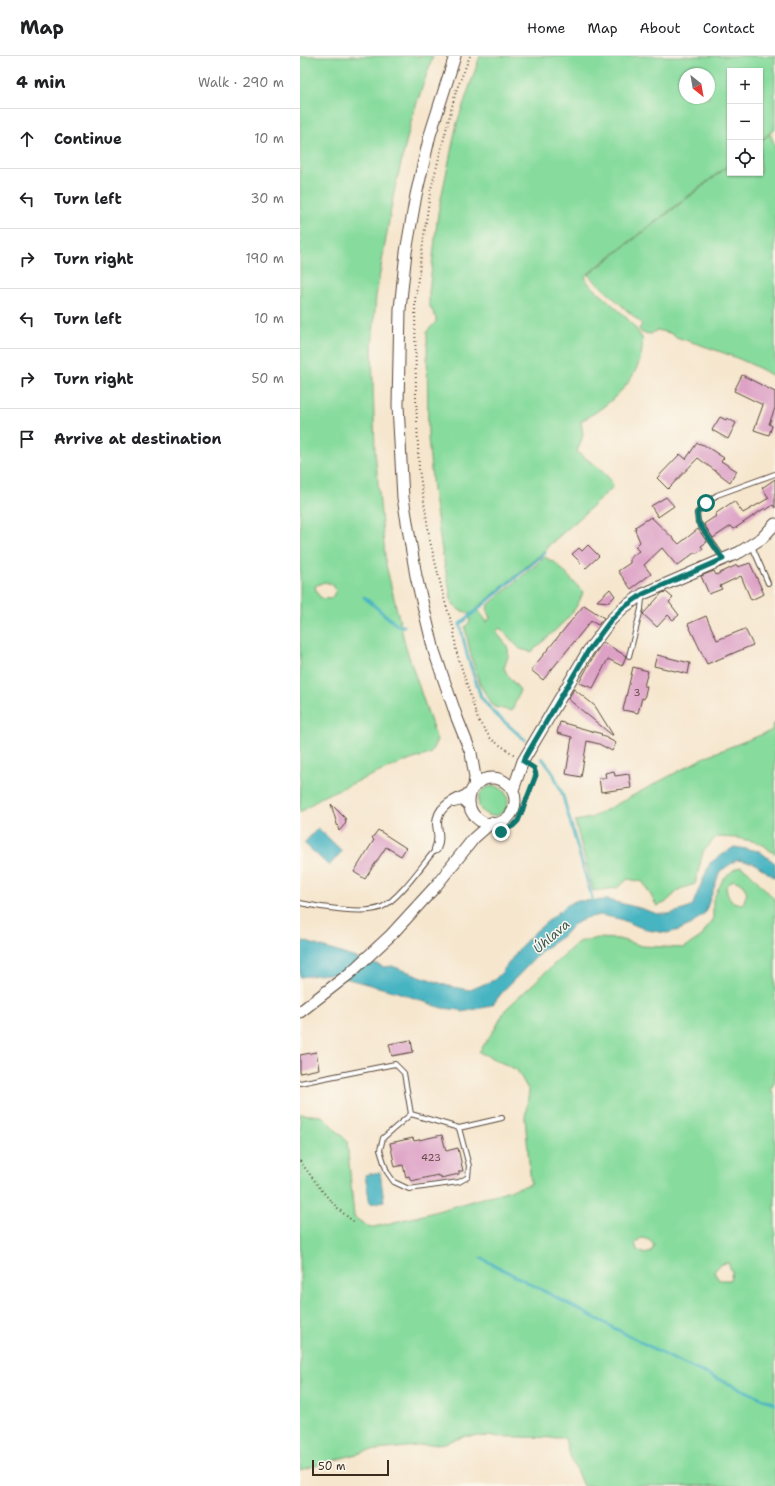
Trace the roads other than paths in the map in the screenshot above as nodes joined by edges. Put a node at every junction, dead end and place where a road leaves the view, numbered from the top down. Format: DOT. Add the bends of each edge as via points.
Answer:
graph roads {
  1 [pos="455,56"];
  2 [pos="775,474"];
  3 [pos="775,524"];
  4 [pos="752,546"];
  5 [pos="723,559"];
  6 [pos="768,583"];
  7 [pos="643,594"];
  8 [pos="629,656"];
  9 [pos="471,753"];
  10 [pos="523,761"];
  11 [pos="498,779"];
  12 [pos="473,788"];
  13 [pos="513,790"];
  14 [pos="447,804"];
  15 [pos="470,806"];
  16 [pos="476,817"];
  17 [pos="492,828"];
  18 [pos="474,838"];
  19 [pos="436,849"];
  20 [pos="300,903"];
  21 [pos="302,1011"];
  22 [pos="300,1083"];
  23 [pos="411,1114"];
  24 [pos="502,1118"];
  25 [pos="459,1128"];
  1 -- 9 [label="main road" via="430,136 406,252 400,309 398,405 403,498 416,576 434,651"];
  2 -- 5 [label="lane" via="717,494 697,513 698,522"];
  3 -- 4 [label="main road"];
  4 -- 5 [label="main road"];
  4 -- 6 [label="lane"];
  5 -- 7 [label="main road"];
  7 -- 8 [label="lane"];
  7 -- 10 [label="main road" via="611,620 588,651"];
  9 -- 11 [label="main road" via="482,769"];
  9 -- 12 [label="main road" via="475,777"];
  10 -- 11 [label="main road" via="511,775"];
  10 -- 13 [label="main road"];
  11 -- 12 [label="main road" via="483,780"];
  11 -- 13 [label="main road"];
  12 -- 14 [label="street"];
  12 -- 15 [label="main road"];
  13 -- 17 [label="main road" via="513,810 506,819"];
  14 -- 15 [label="street" via="462,801"];
  14 -- 19 [label="street" via="442,807 437,823 439,842"];
  15 -- 16 [label="main road"];
  16 -- 17 [label="main road"];
  16 -- 18 [label="main road"];
  17 -- 18 [label="main road"];
  18 -- 21 [label="main road" via="404,922 349,974"];
  19 -- 20 [label="lane" via="392,901 381,908 371,911 324,908"];
  22 -- 23 [label="lane" via="395,1064 404,1073"];
  23 -- 25 [label="lane"];
  23 -- 25 [label="lane" via="383,1138 380,1150 387,1172 394,1182 410,1189 458,1182 468,1178 469,1166"];
  24 -- 25 [label="lane"];
}
